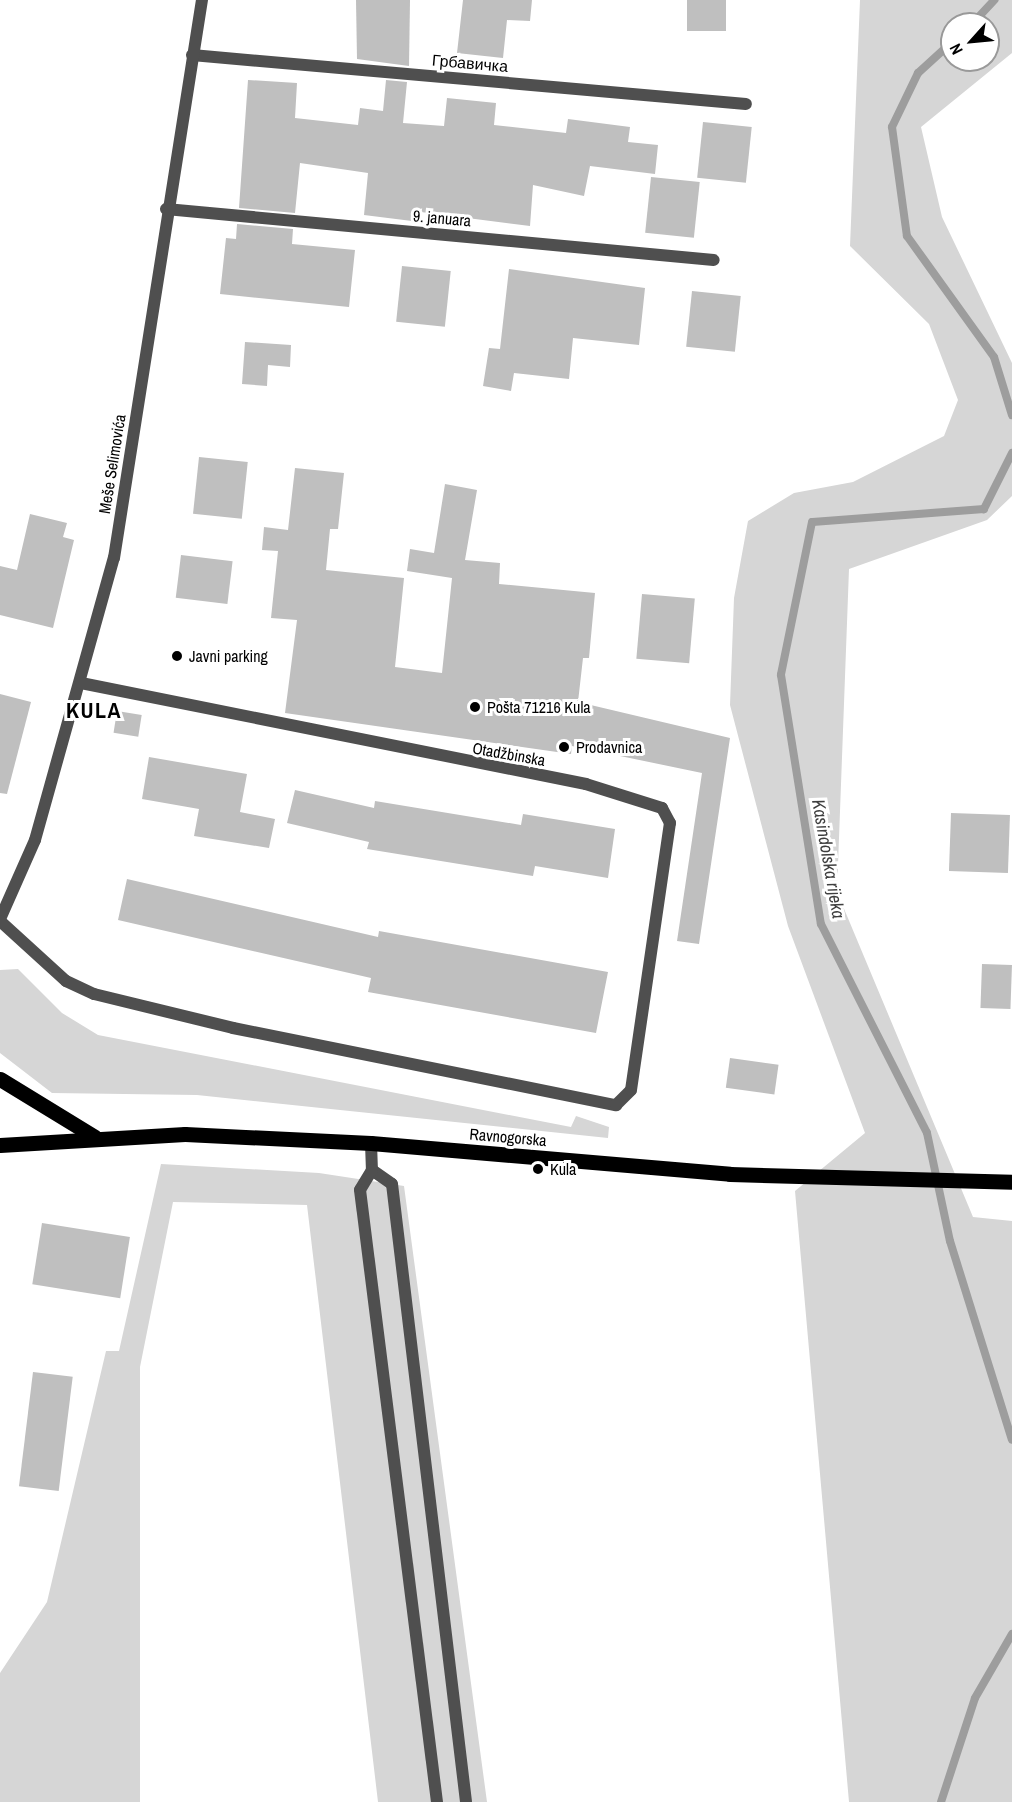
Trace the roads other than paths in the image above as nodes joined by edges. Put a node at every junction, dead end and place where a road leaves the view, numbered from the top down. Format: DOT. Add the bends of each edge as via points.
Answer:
graph roads {
  1 [pos="202,0"];
  2 [pos="192,55"];
  3 [pos="746,104"];
  4 [pos="166,208"];
  5 [pos="714,260"];
  6 [pos="81,683"];
  7 [pos="0,920"];
  8 [pos="0,1079"];
  9 [pos="95,1137"];
  10 [pos="371,1143"];
  11 [pos="0,1145"];
  12 [pos="372,1170"];
  13 [pos="1012,1182"];
  14 [pos="437,1802"];
  15 [pos="466,1802"];
  1 -- 2 [label="street, Meše Selimovića"];
  2 -- 3 [label="street, Грбавичка"];
  2 -- 4 [label="street, Meše Selimovića"];
  4 -- 5 [label="street, 9. januara"];
  4 -- 6 [label="street, Meše Selimovića" via="114,558"];
  6 -- 7 [label="street, Meše Selimovića" via="35,840"];
  6 -- 7 [label="street, Otadžbinska" via="586,784 662,808 670,823 650,988 631,1090 616,1105 232,1028 94,994 66,981"];
  8 -- 9 [label="main road"];
  9 -- 10 [label="main road, Ravnogorska" via="184,1134"];
  9 -- 11 [label="main road, Ravnogorska"];
  10 -- 12 [label="street"];
  10 -- 13 [label="main road, Ravnogorska" via="730,1174 821,1173"];
  12 -- 14 [label="street" via="360,1190"];
  12 -- 15 [label="street" via="392,1184"];
}
